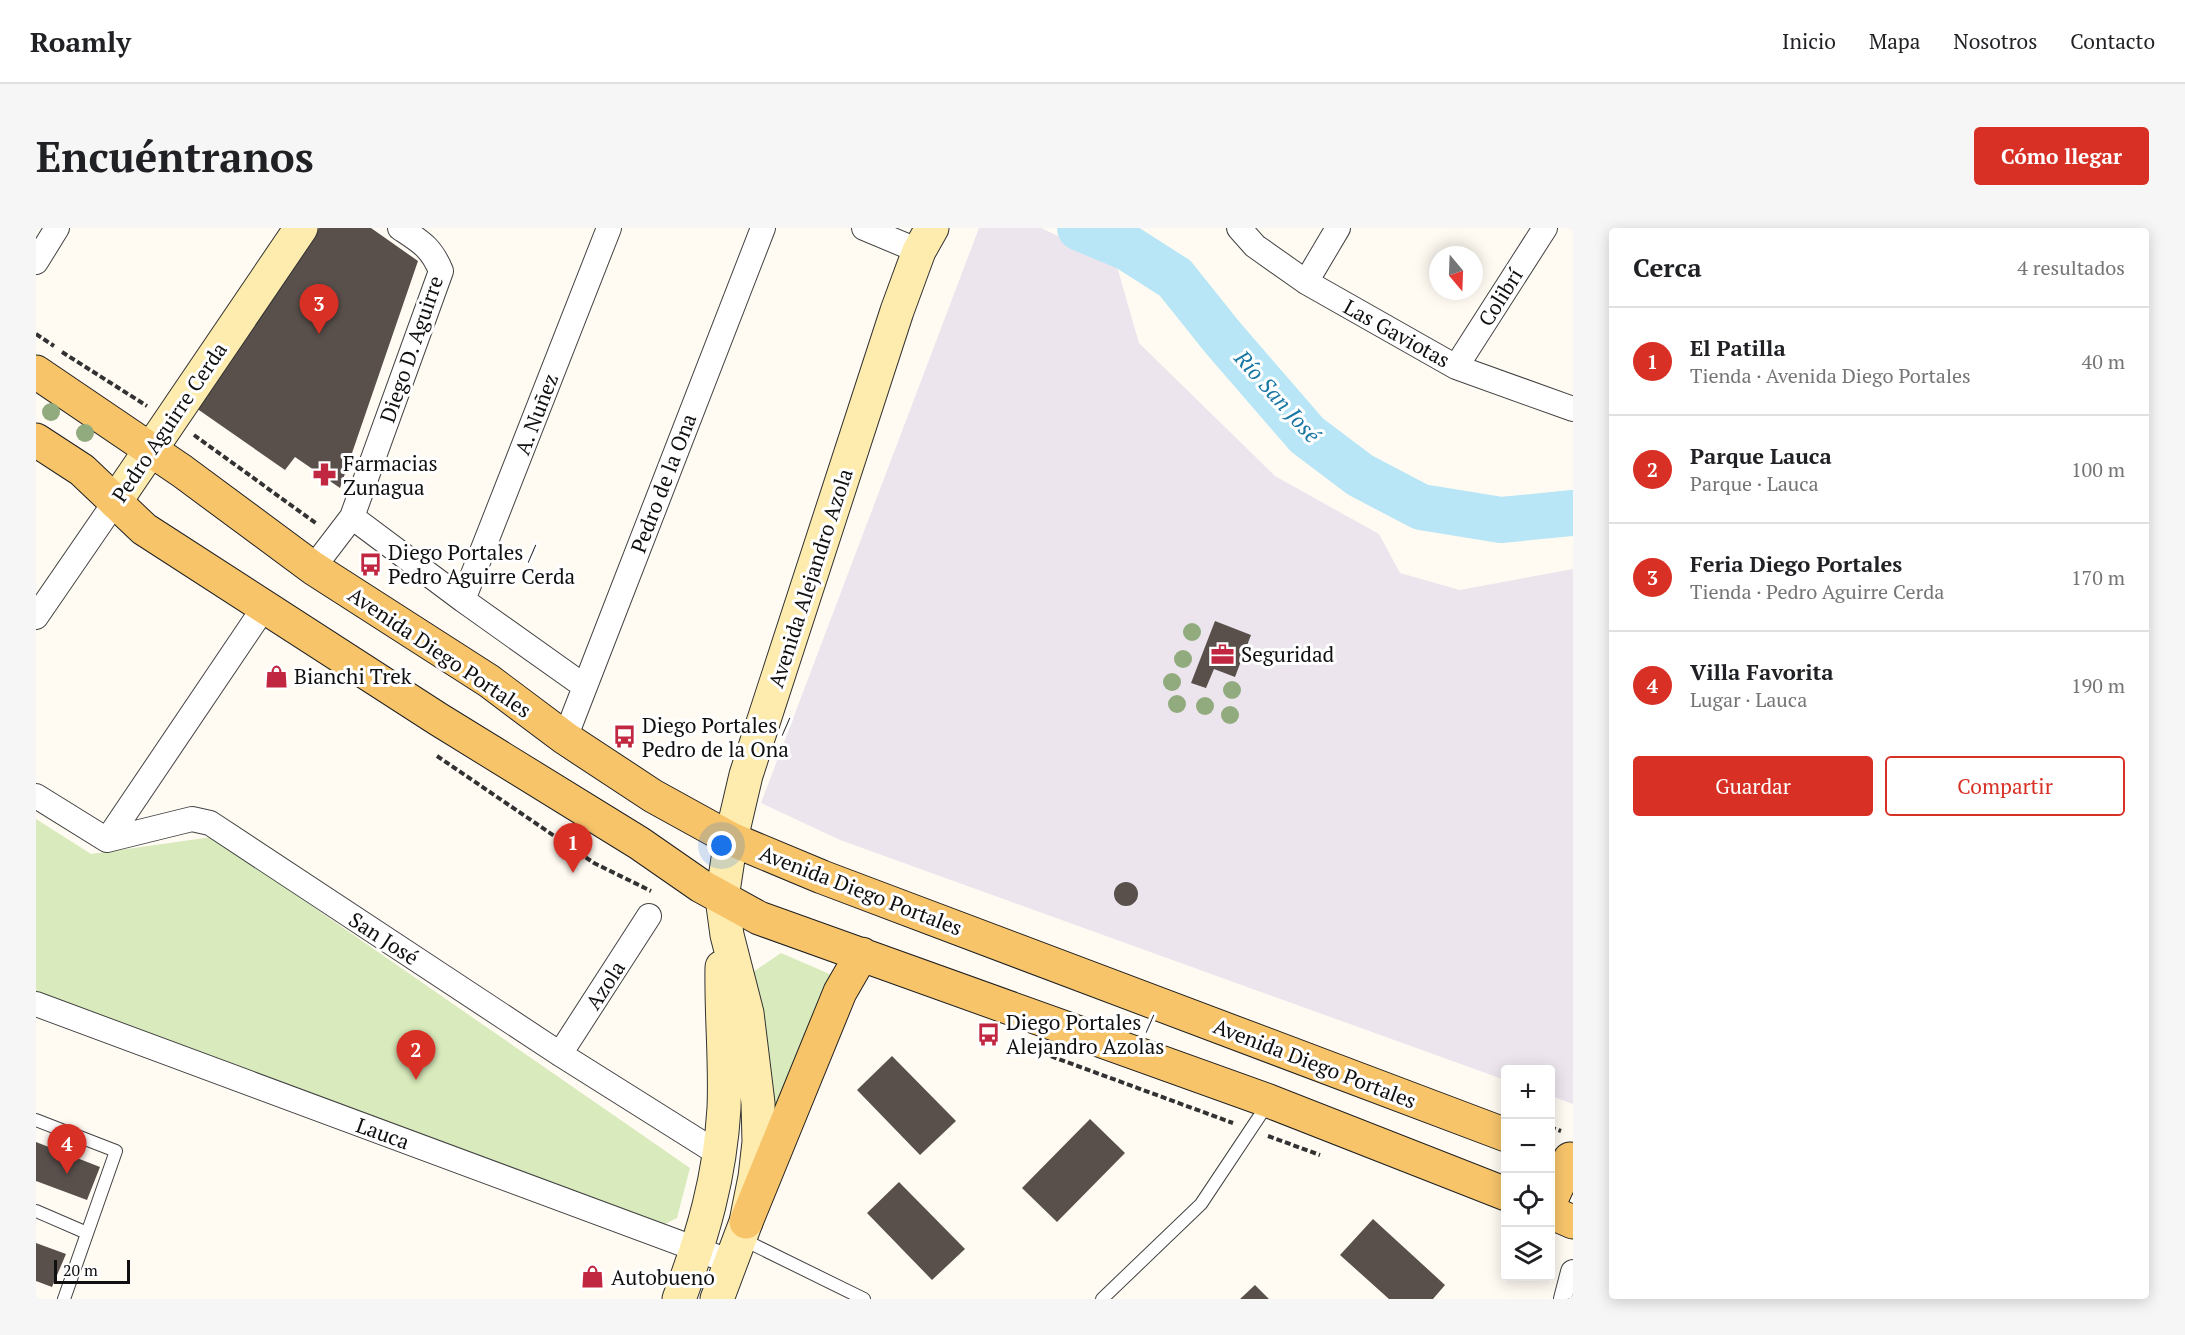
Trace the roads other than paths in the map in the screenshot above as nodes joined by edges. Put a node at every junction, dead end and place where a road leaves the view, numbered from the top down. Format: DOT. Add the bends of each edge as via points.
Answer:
graph roads {
  1 [pos="57,228"];
  2 [pos="301,228"];
  3 [pos="400,228"];
  4 [pos="609,228"];
  5 [pos="763,228"];
  6 [pos="864,228"];
  7 [pos="1239,228"];
  8 [pos="1338,228"];
  9 [pos="1545,228"];
  10 [pos="926,240"];
  11 [pos="36,262"];
  12 [pos="1306,282"];
  13 [pos="1456,367"];
  14 [pos="36,372"];
  15 [pos="1573,409"];
  16 [pos="36,440"];
  17 [pos="150,448"];
  18 [pos="115,502"];
  19 [pos="352,517"];
  20 [pos="313,568"];
  21 [pos="463,600"];
  22 [pos="265,606"];
  23 [pos="36,617"];
  24 [pos="584,686"];
  25 [pos="565,738"];
  26 [pos="36,796"];
  27 [pos="731,839"];
  28 [pos="107,840"];
  29 [pos="722,898"];
  30 [pos="649,916"];
  31 [pos="727,935"];
  32 [pos="862,954"];
  33 [pos="36,1004"];
  34 [pos="560,1054"];
  35 [pos="1269,1101"];
  36 [pos="36,1120"];
  37 [pos="1501,1133"];
  38 [pos="719,1154"];
  39 [pos="1564,1157"];
  40 [pos="1555,1188"];
  41 [pos="1501,1192"];
  42 [pos="36,1211"];
  43 [pos="1555,1214"];
  44 [pos="1573,1222"];
  45 [pos="87,1233"];
  46 [pos="739,1241"];
  47 [pos="698,1250"];
  48 [pos="1573,1272"];
  49 [pos="64,1299"];
  50 [pos="679,1299"];
  51 [pos="717,1299"];
  52 [pos="864,1299"];
  53 [pos="1102,1299"];
  54 [pos="1566,1299"];
  1 -- 11 [label="street"];
  2 -- 17 [label="main road, Pedro Aguirre Cerda"];
  3 -- 19 [label="street, Diego D. Aguirre" via="426,245 441,271"];
  4 -- 21 [label="street, A. Nuñez"];
  5 -- 24 [label="street, Pedro de la Ona"];
  6 -- 10 [label="street"];
  7 -- 12 [label="street, Las Gaviotas" via="1255,246"];
  8 -- 12 [label="street"];
  9 -- 13 [label="street, Colibrí"];
  10 -- 27 [label="main road, Avenida Alejandro Azola" via="897,310 750,763"];
  12 -- 13 [label="street, Las Gaviotas"];
  13 -- 15 [label="street, Las Gaviotas"];
  14 -- 17 [label="main road, Avenida Diego Portales"];
  16 -- 18 [label="main road" via="82,470"];
  17 -- 18 [label="main road, Pedro Aguirre Cerda"];
  17 -- 20 [label="main road, Avenida Diego Portales"];
  18 -- 22 [label="main road" via="144,529"];
  18 -- 23 [label="street, Pedro Aguirre Cerda"];
  19 -- 20 [label="street, Diego D. Aguirre"];
  19 -- 21 [label="street"];
  20 -- 25 [label="main road, Avenida Diego Portales" via="489,681"];
  21 -- 24 [label="street"];
  22 -- 28 [label="street"];
  22 -- 29 [label="main road"];
  24 -- 25 [label="street, Pedro de la Ona"];
  25 -- 27 [label="main road, Avenida Diego Portales" via="653,796"];
  26 -- 28 [label="street"];
  27 -- 29 [label="main road, Avenida Alejandro Azola"];
  27 -- 37 [label="main road, Avenida Diego Portales" via="822,877"];
  28 -- 34 [label="street, San José" via="192,819 210,823"];
  29 -- 31 [label="main road, Avenida Alejandro Azola"];
  29 -- 32 [label="main road" via="759,918"];
  30 -- 34 [label="street, Azola"];
  31 -- 38 [label="main road, Avenida Alejandro Azola" via="722,969 724,1108"];
  31 -- 46 [label="main road, Avenida Alejandro Azola" via="747,1013 758,1103 755,1178"];
  32 -- 35 [label="main road"];
  32 -- 46 [label="main road" via="840,992"];
  33 -- 47 [label="street, Lauca"];
  34 -- 38 [label="street, San José"];
  35 -- 41 [label="main road"];
  35 -- 53 [label="lane" via="1201,1204"];
  36 -- 45 [label="lane" via="116,1151"];
  38 -- 47 [label="main road, Avenida Alejandro Azola"];
  39 -- 40 [label="main road"];
  42 -- 45 [label="lane"];
  43 -- 44 [label="main road"];
  45 -- 49 [label="lane"];
  46 -- 47 [label="street, Lauca"];
  46 -- 51 [label="main road, Avenida Alejandro Azola"];
  46 -- 52 [label="lane"];
  47 -- 50 [label="main road, Avenida Alejandro Azola"];
  48 -- 54 [label="street"];
}
